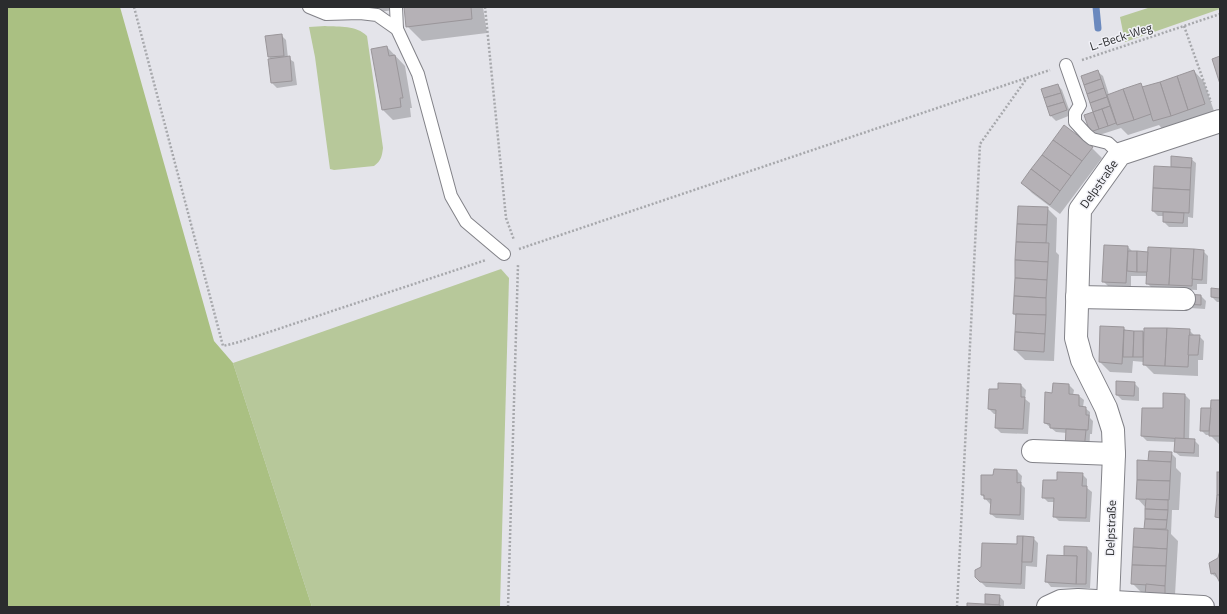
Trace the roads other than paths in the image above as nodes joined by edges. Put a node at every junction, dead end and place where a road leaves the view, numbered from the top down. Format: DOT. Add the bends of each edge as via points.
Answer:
graph roads {
  1 [pos="309,7"];
  2 [pos="396,7"];
  3 [pos="397,29"];
  4 [pos="1066,65"];
  5 [pos="1219,121"];
  6 [pos="1120,154"];
  7 [pos="504,254"];
  8 [pos="1077,296"];
  9 [pos="1184,299"];
  10 [pos="1033,451"];
  11 [pos="1114,454"];
  12 [pos="1108,602"];
  13 [pos="1048,607"];
  14 [pos="1203,607"];
  1 -- 3 [label="lane" via="326,14 377,15"];
  2 -- 3 [label="lane"];
  3 -- 7 [label="lane" via="418,74 451,196 466,222"];
  4 -- 6 [label="lane" via="1080,105 1075,113 1075,122 1092,139 1108,143"];
  5 -- 6 [label="street, Delpstraße"];
  6 -- 8 [label="street, Delpstraße" via="1080,210"];
  8 -- 9 [label="street"];
  8 -- 11 [label="street, Delpstraße" via="1076,338 1082,360 1106,408 1113,430"];
  10 -- 11 [label="street"];
  11 -- 12 [label="street, Delpstraße"];
  12 -- 13 [label="street" via="1078,600"];
  12 -- 14 [label="street"];
}
